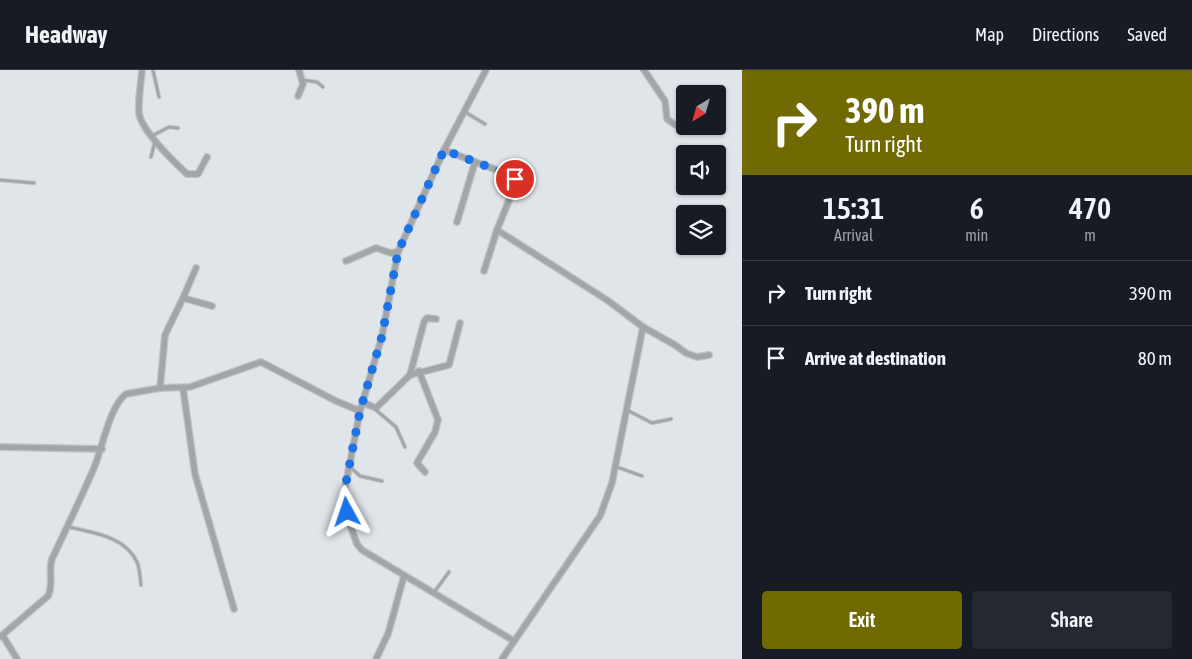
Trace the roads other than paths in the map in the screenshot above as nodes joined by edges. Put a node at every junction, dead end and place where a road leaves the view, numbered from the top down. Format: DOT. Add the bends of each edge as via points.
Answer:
graph roads {
  1 [pos="142,70"];
  2 [pos="153,70"];
  3 [pos="299,70"];
  4 [pos="486,70"];
  5 [pos="644,70"];
  6 [pos="303,80"];
  7 [pos="323,86"];
  8 [pos="298,96"];
  9 [pos="158,97"];
  10 [pos="463,112"];
  11 [pos="485,124"];
  12 [pos="676,125"];
  13 [pos="178,128"];
  14 [pos="154,138"];
  15 [pos="444,150"];
  16 [pos="151,157"];
  17 [pos="207,157"];
  18 [pos="475,162"];
  19 [pos="0,180"];
  20 [pos="34,183"];
  21 [pos="457,222"];
  22 [pos="497,230"];
  23 [pos="398,252"];
  24 [pos="346,261"];
  25 [pos="196,268"];
  26 [pos="484,271"];
  27 [pos="183,298"];
  28 [pos="212,306"];
  29 [pos="436,319"];
  30 [pos="460,323"];
  31 [pos="643,327"];
  32 [pos="709,355"];
  33 [pos="419,371"];
  34 [pos="410,375"];
  35 [pos="160,388"];
  36 [pos="183,388"];
  37 [pos="364,403"];
  38 [pos="376,408"];
  39 [pos="626,410"];
  40 [pos="360,411"];
  41 [pos="671,419"];
  42 [pos="0,447"];
  43 [pos="405,447"];
  44 [pos="102,449"];
  45 [pos="349,465"];
  46 [pos="615,466"];
  47 [pos="425,472"];
  48 [pos="642,476"];
  49 [pos="382,481"];
  50 [pos="67,527"];
  51 [pos="449,572"];
  52 [pos="404,576"];
  53 [pos="141,585"];
  54 [pos="434,593"];
  55 [pos="234,609"];
  56 [pos="1,637"];
  57 [pos="514,640"];
  58 [pos="17,659"];
  59 [pos="376,659"];
  60 [pos="502,659"];
  1 -- 14 [label="street" via="139,112"];
  2 -- 9 [label="lane"];
  3 -- 6 [label="street"];
  4 -- 10 [label="street"];
  5 -- 12 [label="street" via="665,101 666,119"];
  6 -- 7 [label="lane"];
  6 -- 8 [label="street"];
  10 -- 11 [label="lane"];
  10 -- 15 [label="street"];
  13 -- 14 [label="lane" via="169,127"];
  14 -- 16 [label="lane"];
  14 -- 17 [label="street" via="177,165 191,175 198,174"];
  15 -- 18 [label="street"];
  15 -- 23 [label="street"];
  18 -- 21 [label="street"];
  18 -- 22 [label="street" via="515,179"];
  19 -- 20 [label="lane"];
  22 -- 26 [label="street"];
  22 -- 31 [label="street" via="607,300"];
  23 -- 24 [label="street" via="376,248"];
  23 -- 37 [label="street" via="382,336"];
  25 -- 27 [label="street"];
  27 -- 28 [label="street"];
  27 -- 35 [label="street" via="165,335"];
  29 -- 34 [label="street" via="427,318 424,322"];
  30 -- 33 [label="street" via="449,365"];
  31 -- 32 [label="street" via="686,353"];
  31 -- 39 [label="street"];
  33 -- 34 [label="street"];
  33 -- 47 [label="street" via="438,420 435,432 417,462"];
  34 -- 38 [label="street"];
  35 -- 36 [label="street"];
  35 -- 44 [label="street" via="122,397"];
  36 -- 40 [label="street" via="261,362"];
  36 -- 55 [label="street" via="195,474"];
  37 -- 38 [label="street"];
  37 -- 40 [label="street"];
  38 -- 43 [label="lane" via="396,427"];
  39 -- 41 [label="lane" via="652,423"];
  39 -- 46 [label="street"];
  40 -- 45 [label="street"];
  42 -- 44 [label="street"];
  44 -- 50 [label="street"];
  45 -- 49 [label="lane" via="360,476"];
  45 -- 52 [label="street" via="345,501 357,544"];
  46 -- 48 [label="lane"];
  46 -- 57 [label="street" via="600,516"];
  50 -- 53 [label="lane" via="119,542 136,560"];
  50 -- 56 [label="street" via="50,566 52,587 48,596"];
  51 -- 54 [label="lane"];
  52 -- 54 [label="street"];
  52 -- 59 [label="street" via="388,634"];
  54 -- 57 [label="street"];
  56 -- 58 [label="street"];
  57 -- 60 [label="street"];
}
